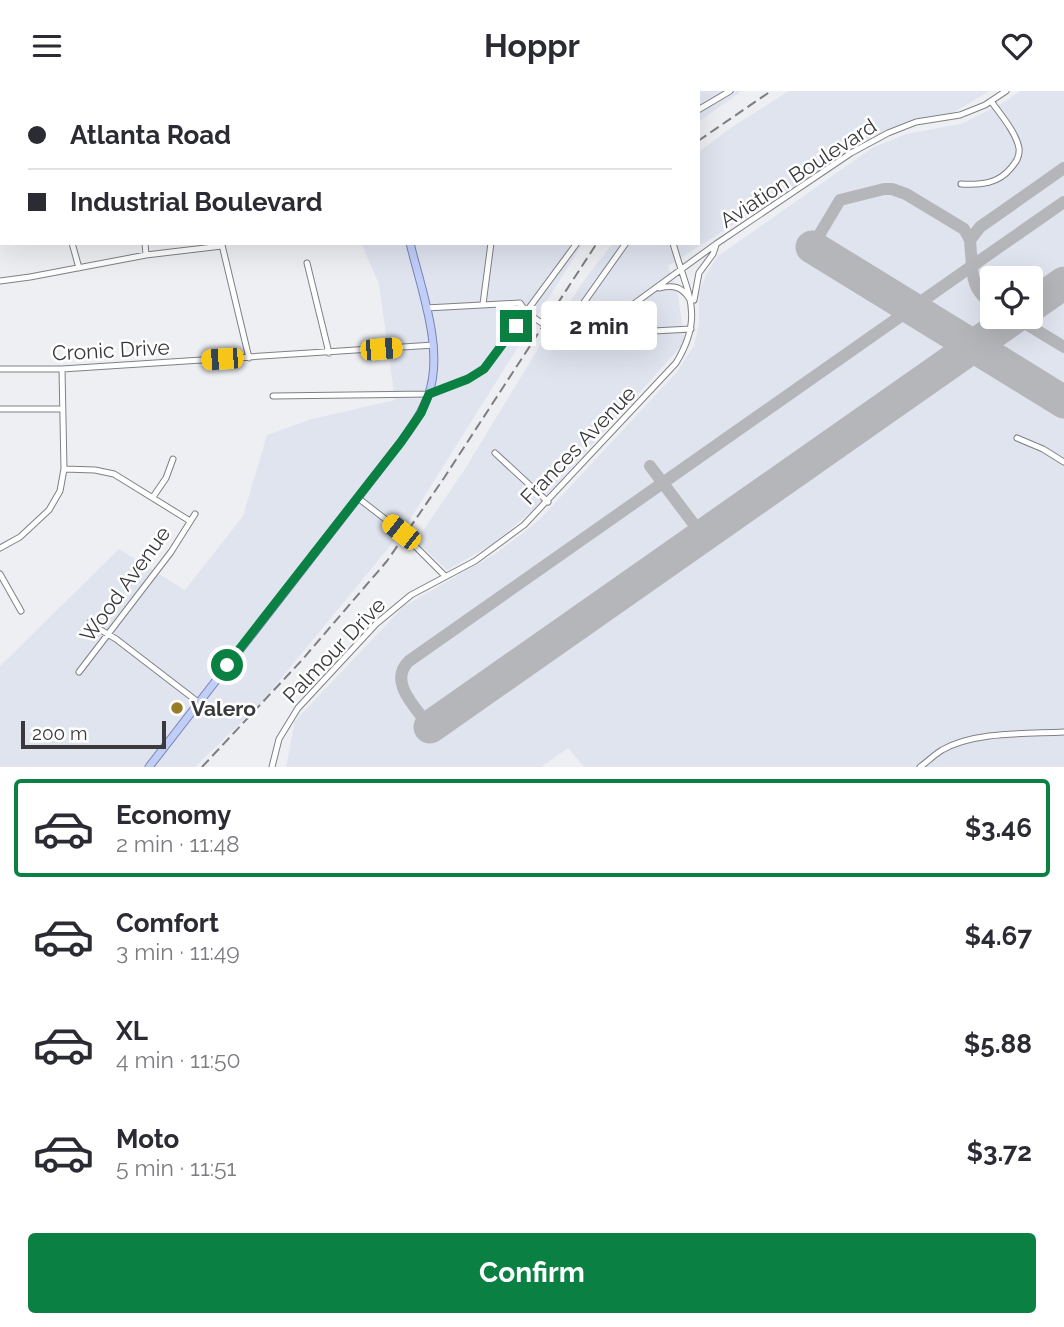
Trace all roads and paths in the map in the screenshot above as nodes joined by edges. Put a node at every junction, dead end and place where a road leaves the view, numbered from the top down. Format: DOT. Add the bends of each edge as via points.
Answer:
graph roads {
  1 [pos="730,91"];
  2 [pos="1006,91"];
  3 [pos="991,101"];
  4 [pos="700,109"];
  5 [pos="961,184"];
  6 [pos="716,244"];
  7 [pos="73,245"];
  8 [pos="145,245"];
  9 [pos="222,245"];
  10 [pos="410,245"];
  11 [pos="491,245"];
  12 [pos="576,245"];
  13 [pos="625,245"];
  14 [pos="674,245"];
  15 [pos="146,255"];
  16 [pos="307,263"];
  17 [pos="79,268"];
  18 [pos="681,271"];
  19 [pos="0,281"];
  20 [pos="656,289"];
  21 [pos="692,303"];
  22 [pos="483,304"];
  23 [pos="426,308"];
  24 [pos="526,312"];
  25 [pos="691,329"];
  26 [pos="572,332"];
  27 [pos="635,333"];
  28 [pos="434,345"];
  29 [pos="329,353"];
  30 [pos="249,358"];
  31 [pos="0,369"];
  32 [pos="62,369"];
  33 [pos="429,394"];
  34 [pos="273,396"];
  35 [pos="0,409"];
  36 [pos="62,409"];
  37 [pos="1017,438"];
  38 [pos="495,453"];
  39 [pos="173,459"];
  40 [pos="1064,462"];
  41 [pos="64,469"];
  42 [pos="153,497"];
  43 [pos="358,498"];
  44 [pos="548,502"];
  45 [pos="195,514"];
  46 [pos="190,521"];
  47 [pos="401,532"];
  48 [pos="410,541"];
  49 [pos="0,548"];
  50 [pos="0,574"];
  51 [pos="445,576"];
  52 [pos="21,611"];
  53 [pos="89,623"];
  54 [pos="108,634"];
  55 [pos="79,672"];
  56 [pos="198,702"];
  57 [pos="1064,732"];
  58 [pos="149,767"];
  59 [pos="272,767"];
  60 [pos="920,767"];
  1 -- 4 [label="street"];
  2 -- 3 [label="street, Aviation Boulevard"];
  3 -- 5 [label="street" via="1019,146 1018,160 995,181"];
  3 -- 6 [label="street, Aviation Boulevard" via="960,115 916,122 888,133"];
  6 -- 18 [label="street, Aviation Boulevard"];
  6 -- 21 [label="street, Frances Avenue" via="699,273"];
  7 -- 17 [label="street"];
  8 -- 15 [label="street"];
  9 -- 15 [label="street"];
  9 -- 30 [label="street"];
  10 -- 23 [label="main road"];
  11 -- 22 [label="street"];
  12 -- 24 [label="street"];
  13 -- 26 [label="street" via="580,308"];
  14 -- 18 [label="street, Frances Avenue"];
  15 -- 17 [label="street"];
  16 -- 29 [label="street"];
  17 -- 19 [label="street"];
  18 -- 20 [label="street, Aviation Boulevard"];
  18 -- 21 [label="street, Frances Avenue"];
  20 -- 21 [label="street" via="680,288"];
  20 -- 26 [label="street, Aviation Boulevard" via="598,330"];
  21 -- 25 [label="street, Frances Avenue"];
  22 -- 23 [label="street"];
  22 -- 24 [label="street, Aviation Boulevard" via="520,303"];
  23 -- 28 [label="main road"];
  24 -- 26 [label="street, Aviation Boulevard" via="546,325"];
  24 -- 33 [label="street" via="484,369"];
  25 -- 27 [label="street"];
  25 -- 44 [label="street, Frances Avenue" via="672,368"];
  28 -- 29 [label="street, Cronic Drive"];
  28 -- 33 [label="main road"];
  29 -- 30 [label="street, Cronic Drive"];
  30 -- 32 [label="street, Cronic Drive"];
  31 -- 32 [label="street, Cronic Drive"];
  32 -- 36 [label="street"];
  33 -- 34 [label="street"];
  33 -- 43 [label="main road" via="421,413"];
  35 -- 36 [label="street"];
  36 -- 41 [label="street"];
  37 -- 40 [label="street"];
  38 -- 44 [label="street"];
  39 -- 42 [label="street"];
  41 -- 42 [label="street" via="114,474"];
  41 -- 49 [label="street" via="60,491 49,510 20,537"];
  42 -- 46 [label="street"];
  43 -- 47 [label="street"];
  43 -- 56 [label="main road"];
  44 -- 51 [label="street, Frances Avenue" via="503,543"];
  45 -- 46 [label="street, Wood Avenue"];
  46 -- 54 [label="street, Wood Avenue"];
  48 -- 51 [label="street"];
  50 -- 52 [label="street"];
  51 -- 59 [label="street, Palmour Drive" via="394,608 298,708 279,739"];
  53 -- 54 [label="street"];
  54 -- 55 [label="street, Wood Avenue"];
  54 -- 56 [label="street"];
  56 -- 58 [label="main road"];
  57 -- 60 [label="street" via="968,741 944,749"];
}
